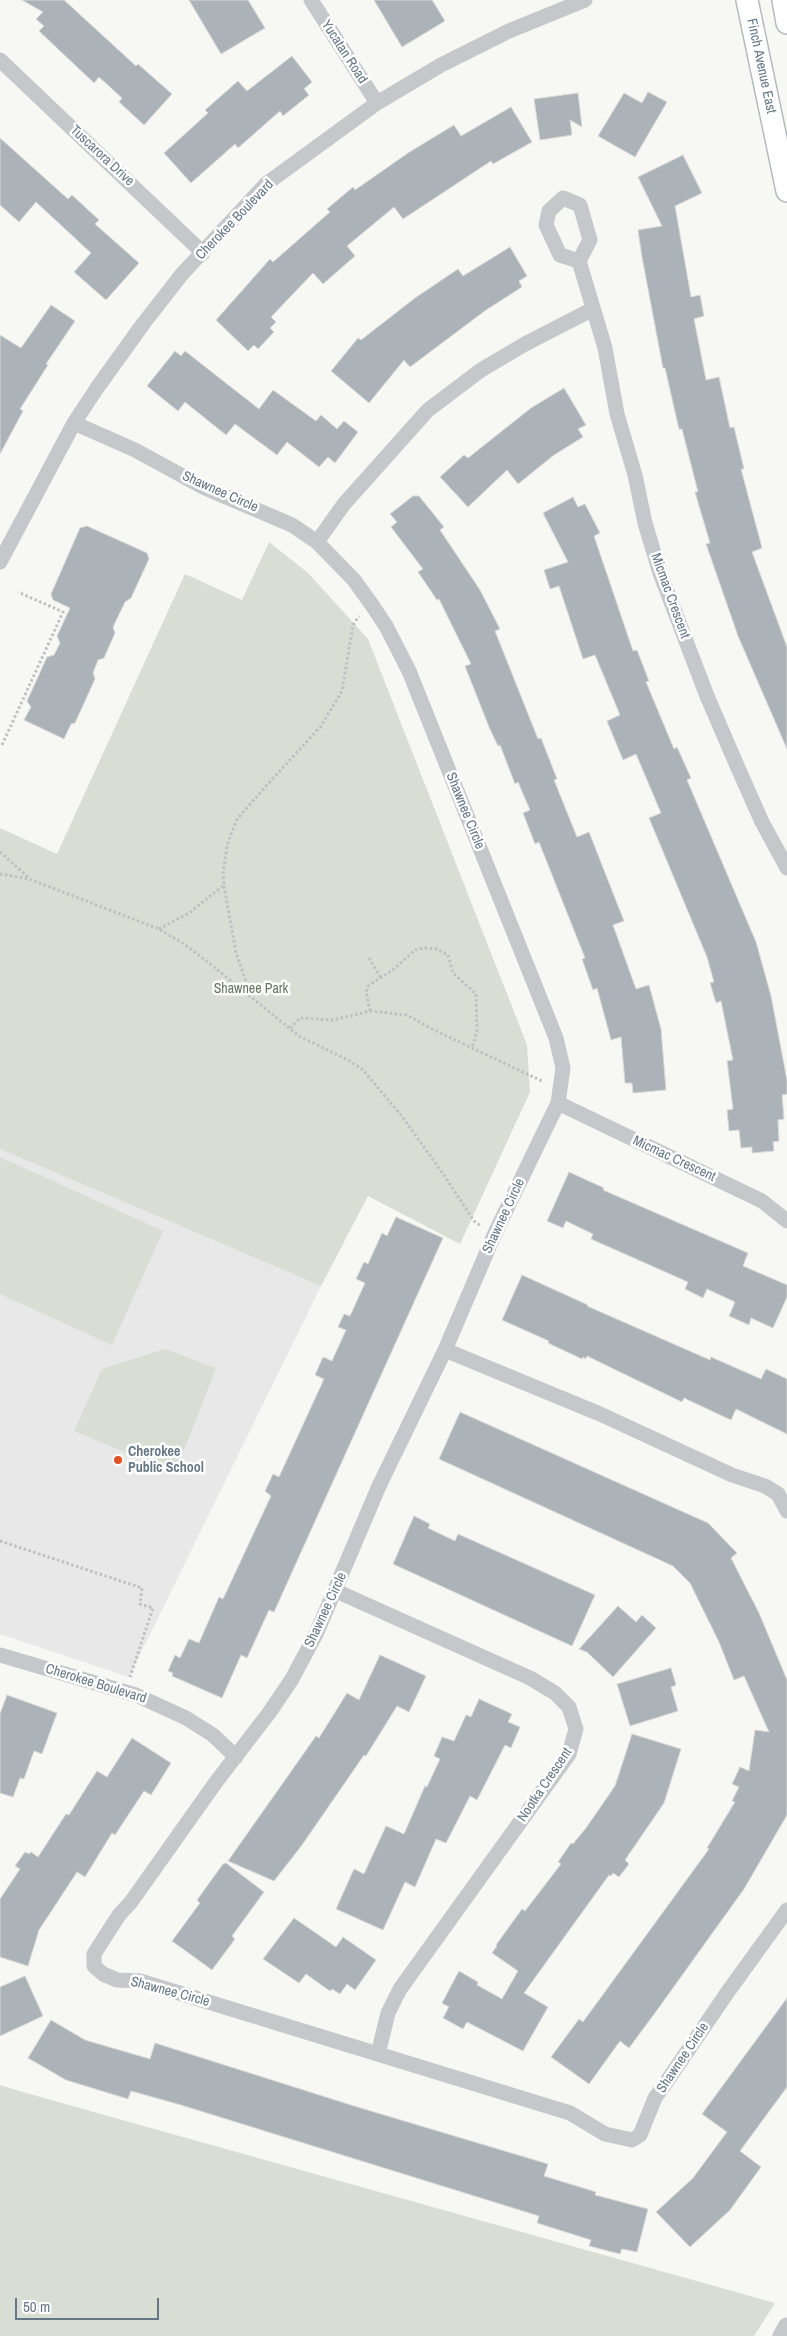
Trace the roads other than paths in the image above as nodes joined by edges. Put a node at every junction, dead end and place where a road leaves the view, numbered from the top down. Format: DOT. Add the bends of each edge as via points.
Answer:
graph roads {
  1 [pos="311,0"];
  2 [pos="585,0"];
  3 [pos="747,0"];
  4 [pos="783,0"];
  5 [pos="787,23"];
  6 [pos="0,60"];
  7 [pos="378,103"];
  8 [pos="787,190"];
  9 [pos="203,253"];
  10 [pos="579,261"];
  11 [pos="593,310"];
  12 [pos="74,423"];
  13 [pos="317,542"];
  14 [pos="0,562"];
  15 [pos="787,868"];
  16 [pos="558,1103"];
  17 [pos="787,1221"];
  18 [pos="445,1350"];
  19 [pos="787,1511"];
  20 [pos="336,1591"];
  21 [pos="0,1655"];
  22 [pos="236,1756"];
  23 [pos="787,1910"];
  24 [pos="378,2054"];
  25 [pos="787,2327"];
  26 [pos="782,2336"];
  1 -- 7 [label="street, Yucatan Road"];
  2 -- 7 [label="street, Cherokee Boulevard" via="509,31 441,65"];
  3 -- 8 [label="main road, Finch Avenue East"];
  4 -- 5 [label="main road"];
  6 -- 9 [label="street, Tuscarora Drive"];
  7 -- 9 [label="street, Cherokee Boulevard" via="266,184"];
  9 -- 12 [label="street, Cherokee Boulevard" via="143,324"];
  10 -- 11 [label="street, Micmac Crescent"];
  11 -- 13 [label="street" via="481,370 428,410 344,504"];
  11 -- 15 [label="street, Micmac Crescent" via="660,573 734,759"];
  12 -- 13 [label="street, Shawnee Circle" via="135,450 203,487 273,516"];
  12 -- 14 [label="street, Cherokee Boulevard"];
  13 -- 16 [label="street, Shawnee Circle" via="354,580 372,605 409,671 556,1038 563,1068"];
  16 -- 17 [label="street, Micmac Crescent" via="762,1201"];
  16 -- 18 [label="street, Shawnee Circle" via="495,1233"];
  18 -- 19 [label="street" via="765,1486 778,1494"];
  18 -- 20 [label="street, Shawnee Circle" via="380,1486"];
  20 -- 22 [label="street, Shawnee Circle" via="292,1680"];
  20 -- 24 [label="street, Nootka Crescent" via="530,1678 569,1707 576,1730 564,1761 400,1989 388,2014"];
  21 -- 22 [label="street, Cherokee Boulevard" via="136,1695 186,1718 213,1735"];
  22 -- 24 [label="street, Shawnee Circle" via="119,1915 94,1954 94,1966 117,1980 140,1981"];
  23 -- 24 [label="street, Shawnee Circle" via="655,2098 640,2135 632,2140 606,2134 570,2113"];
  25 -- 26 [label="street"];
}
